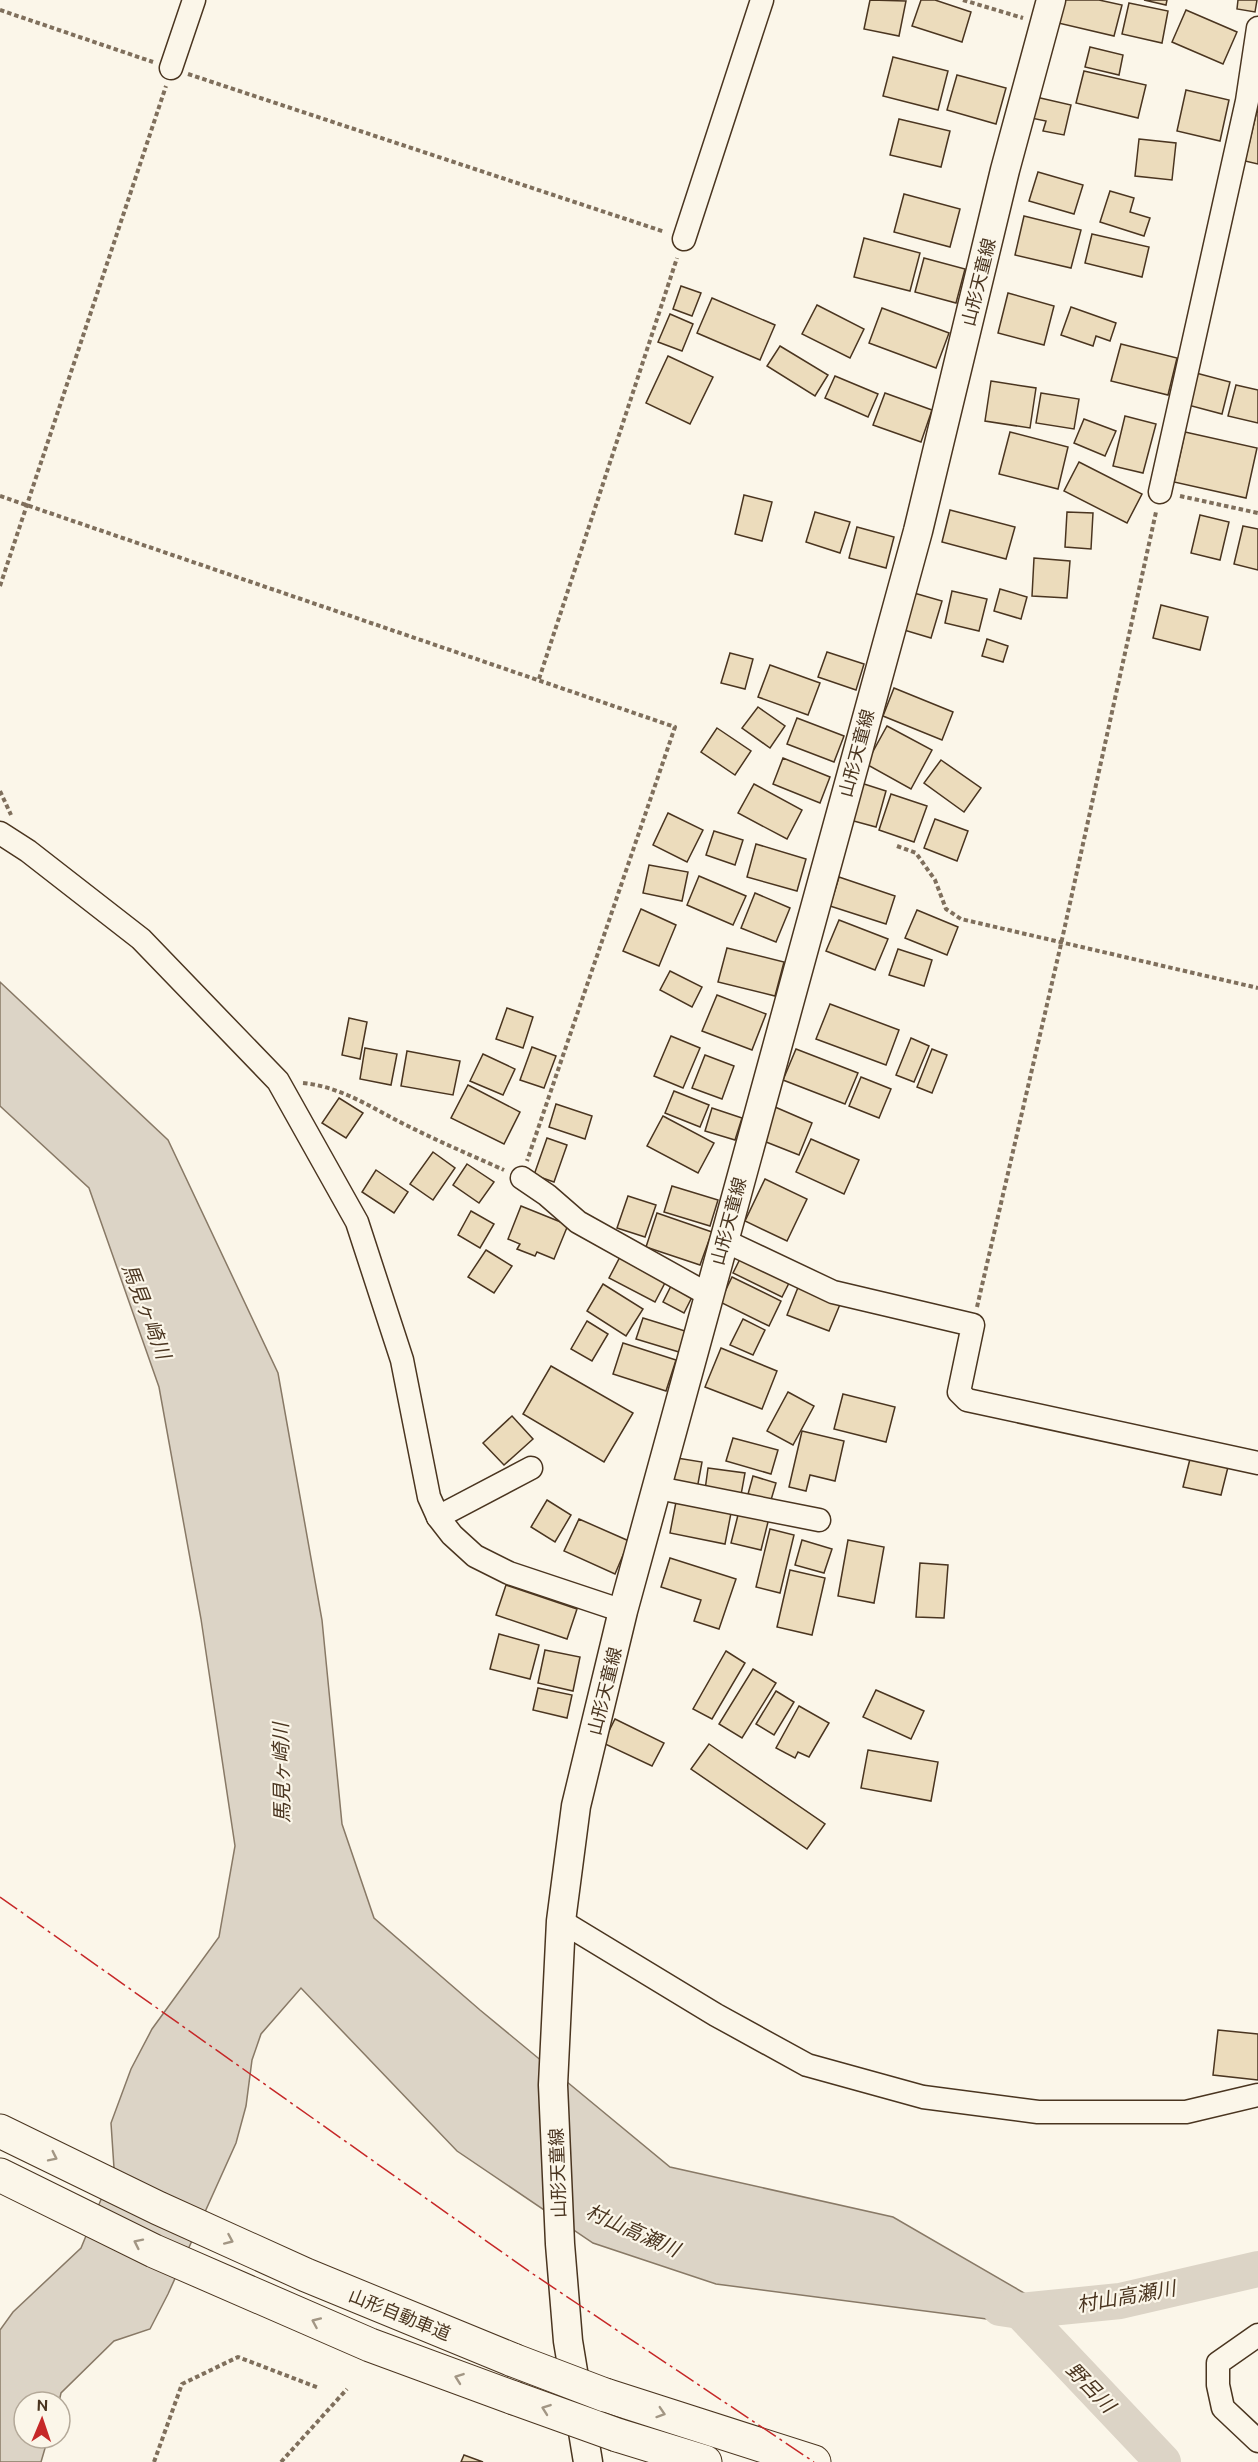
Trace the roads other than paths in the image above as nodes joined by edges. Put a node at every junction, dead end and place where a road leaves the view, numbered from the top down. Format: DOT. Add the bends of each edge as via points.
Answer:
graph roads {
  1 [pos="194,0"];
  2 [pos="762,0"];
  3 [pos="1048,12"];
  4 [pos="1258,28"];
  5 [pos="171,68"];
  6 [pos="684,239"];
  7 [pos="1160,492"];
  8 [pos="0,833"];
  9 [pos="522,1178"];
  10 [pos="723,1240"];
  11 [pos="709,1294"];
  12 [pos="1258,1463"];
  13 [pos="531,1468"];
  14 [pos="658,1488"];
  15 [pos="438,1517"];
  16 [pos="819,1520"];
  17 [pos="624,1611"];
  18 [pos="561,1921"];
  19 [pos="1258,2095"];
  20 [pos="0,2131"];
  21 [pos="0,2175"];
  22 [pos="1258,2335"];
  23 [pos="1258,2440"];
  24 [pos="588,2462"];
  25 [pos="705,2462"];
  26 [pos="814,2462"];
  1 -- 5 [label="street"];
  2 -- 6 [label="street"];
  3 -- 10 [label="main road, 山形天童線" via="1005,170 918,531"];
  4 -- 7 [label="street" via="1246,101"];
  8 -- 15 [label="street" via="141,939 278,1081 357,1222 402,1360 429,1497"];
  9 -- 11 [label="street" via="578,1222"];
  10 -- 11 [label="main road, 山形天童線"];
  10 -- 12 [label="street" via="833,1292 973,1325 959,1392 967,1400"];
  11 -- 14 [label="main road, 山形天童線"];
  13 -- 15 [label="street"];
  14 -- 16 [label="street"];
  14 -- 17 [label="main road, 山形天童線"];
  15 -- 17 [label="street" via="475,1556 509,1573"];
  17 -- 18 [label="main road, 山形天童線" via="576,1806"];
  18 -- 19 [label="street" via="807,2065 924,2097 1038,2112 1186,2112"];
  18 -- 24 [label="main road, 山形天童線" via="554,2085 560,2244 568,2341"];
  20 -- 26 [label="highway, 山形自動車道, one-way, bridge" via="158,2208 513,2360"];
  25 -- 21 [label="highway, one-way, bridge" via="617,2435 370,2345 154,2251"];
  22 -- 23 [label="street" via="1218,2363 1218,2385 1223,2408"];
}
